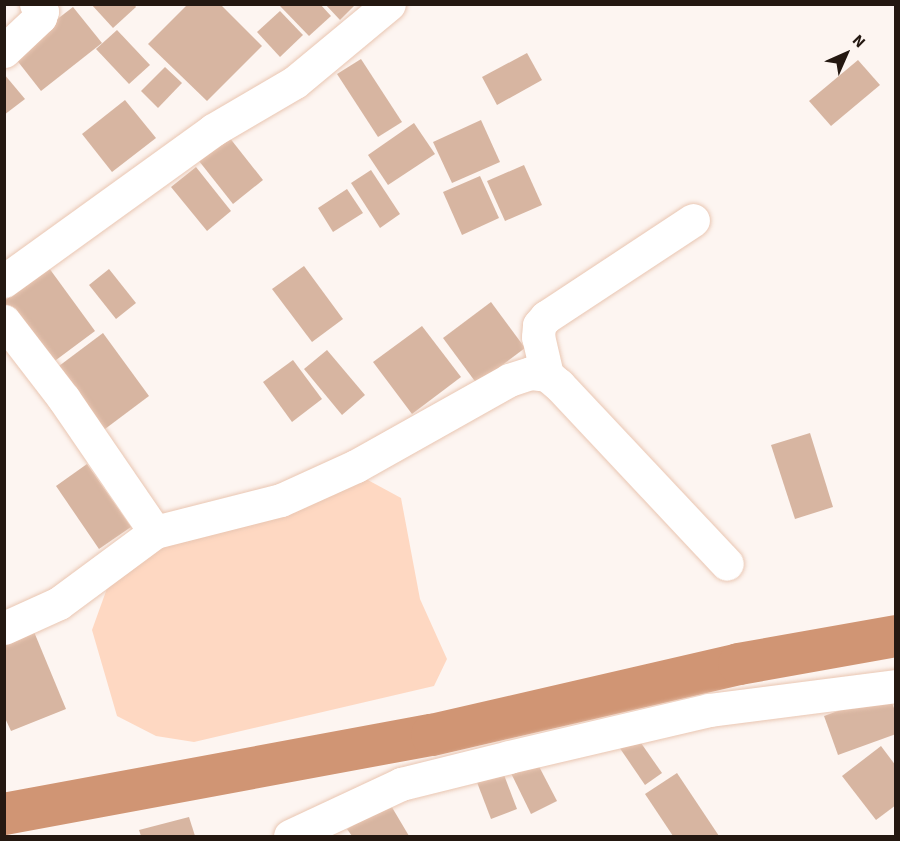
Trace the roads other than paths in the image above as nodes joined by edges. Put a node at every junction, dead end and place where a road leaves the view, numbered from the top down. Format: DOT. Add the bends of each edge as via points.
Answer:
graph roads {
  1 [pos="36,4"];
  2 [pos="389,4"];
  3 [pos="4,51"];
  4 [pos="693,220"];
  5 [pos="4,281"];
  6 [pos="4,321"];
  7 [pos="547,375"];
  8 [pos="155,532"];
  9 [pos="727,564"];
  10 [pos="4,628"];
  11 [pos="896,686"];
  12 [pos="290,837"];
  1 -- 3 [label="street" via="42,10 40,17"];
  2 -- 5 [label="street" via="295,82 213,130"];
  4 -- 7 [label="street" via="546,317 539,325 538,337"];
  6 -- 8 [label="street" via="64,399"];
  7 -- 8 [label="street" via="531,373 508,380 356,466 280,500"];
  7 -- 9 [label="street"];
  8 -- 10 [label="street" via="59,603"];
  11 -- 12 [label="street" via="709,710 401,783"];
}
